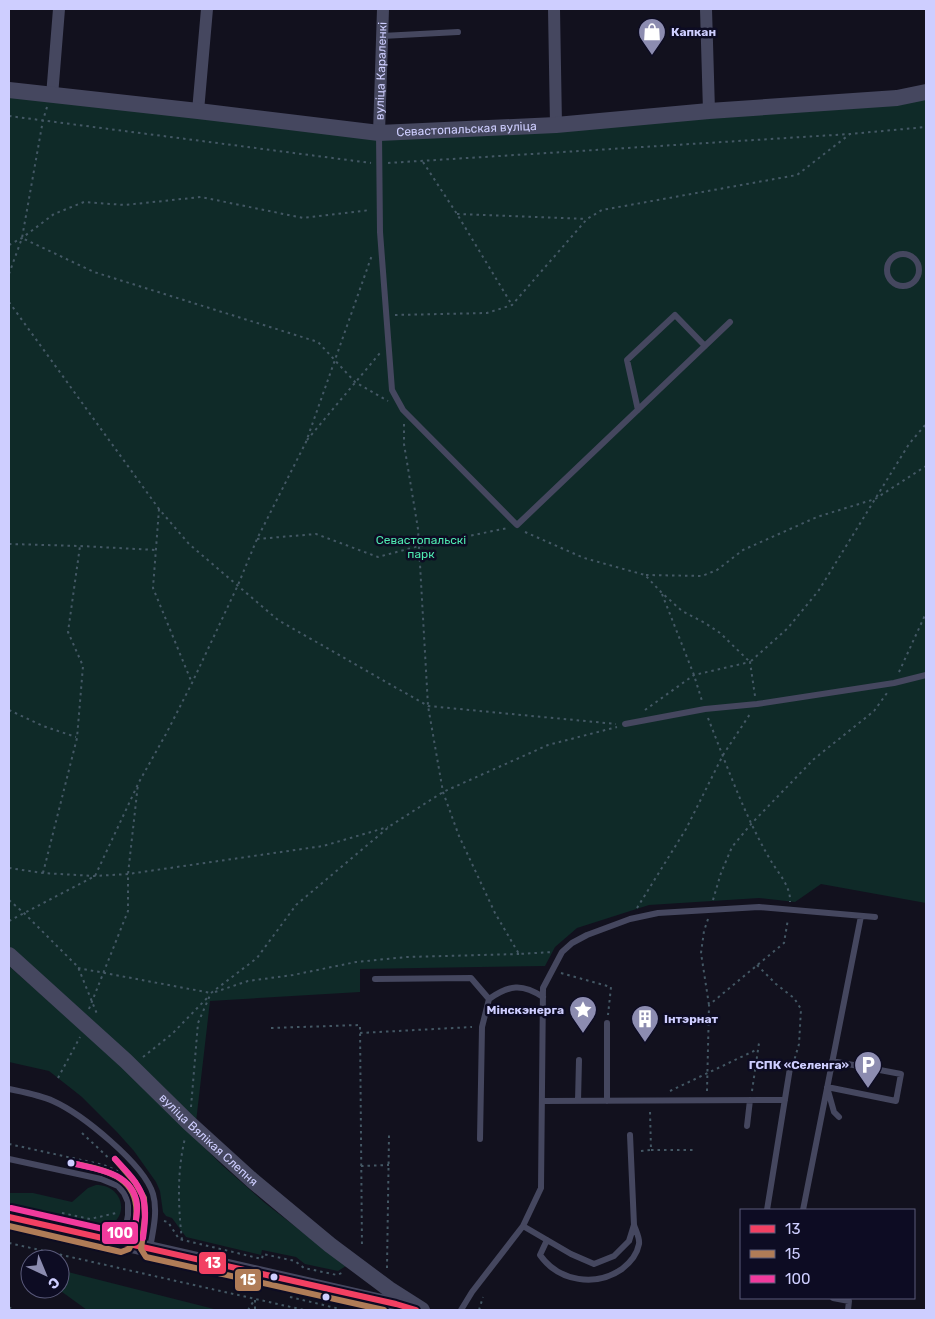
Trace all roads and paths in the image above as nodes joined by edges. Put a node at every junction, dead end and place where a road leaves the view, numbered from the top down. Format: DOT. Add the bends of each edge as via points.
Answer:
graph roads {
  1 [pos="59,9"];
  2 [pos="207,9"];
  3 [pos="383,9"];
  4 [pos="554,9"];
  5 [pos="706,9"];
  6 [pos="458,32"];
  7 [pos="382,36"];
  8 [pos="9,90"];
  9 [pos="926,92"];
  10 [pos="52,96"];
  11 [pos="198,110"];
  12 [pos="709,111"];
  13 [pos="556,125"];
  14 [pos="379,133"];
  15 [pos="850,134"];
  16 [pos="422,161"];
  17 [pos="380,208"];
  18 [pos="457,214"];
  19 [pos="587,219"];
  20 [pos="380,232"];
  21 [pos="22,238"];
  22 [pos="9,245"];
  23 [pos="926,262"];
  24 [pos="919,266"];
  25 [pos="9,274"];
  26 [pos="9,302"];
  27 [pos="512,304"];
  28 [pos="387,316"];
  29 [pos="730,322"];
  30 [pos="389,343"];
  31 [pos="705,346"];
  32 [pos="335,360"];
  33 [pos="355,382"];
  34 [pos="403,410"];
  35 [pos="638,410"];
  36 [pos="926,424"];
  37 [pos="306,442"];
  38 [pos="926,466"];
  39 [pos="875,499"];
  40 [pos="159,509"];
  41 [pos="517,525"];
  42 [pos="257,539"];
  43 [pos="9,544"];
  44 [pos="80,546"];
  45 [pos="419,546"];
  46 [pos="156,550"];
  47 [pos="645,575"];
  48 [pos="238,585"];
  49 [pos="926,613"];
  50 [pos="750,662"];
  51 [pos="926,675"];
  52 [pos="192,683"];
  53 [pos="894,683"];
  54 [pos="757,704"];
  55 [pos="428,706"];
  56 [pos="9,710"];
  57 [pos="625,724"];
  58 [pos="77,738"];
  59 [pos="139,782"];
  60 [pos="443,792"];
  61 [pos="752,823"];
  62 [pos="390,826"];
  63 [pos="9,868"];
  64 [pos="44,873"];
  65 [pos="128,874"];
  66 [pos="95,876"];
  67 [pos="9,900"];
  68 [pos="711,909"];
  69 [pos="789,909"];
  70 [pos="25,914"];
  71 [pos="861,916"];
  72 [pos="875,917"];
  73 [pos="630,919"];
  74 [pos="9,921"];
  75 [pos="562,952"];
  76 [pos="519,954"];
  77 [pos="9,955"];
  78 [pos="757,965"];
  79 [pos="78,968"];
  80 [pos="551,971"];
  81 [pos="104,974"];
  82 [pos="375,979"];
  83 [pos="211,993"];
  84 [pos="543,997"];
  85 [pos="489,998"];
  86 [pos="91,1003"];
  87 [pos="709,1005"];
  88 [pos="91,1020"];
  89 [pos="607,1023"];
  90 [pos="482,1027"];
  91 [pos="271,1028"];
  92 [pos="360,1032"];
  93 [pos="759,1044"];
  94 [pos="758,1049"];
  95 [pos="579,1060"];
  96 [pos="832,1061"];
  97 [pos="755,1066"];
  98 [pos="789,1066"];
  99 [pos="132,1067"];
  100 [pos="707,1074"];
  101 [pos="58,1078"];
  102 [pos="827,1087"];
  103 [pos="9,1089"];
  104 [pos="708,1100"];
  105 [pos="750,1100"];
  106 [pos="785,1100"];
  107 [pos="542,1101"];
  108 [pos="578,1101"];
  109 [pos="606,1101"];
  110 [pos="650,1101"];
  111 [pos="839,1117"];
  112 [pos="188,1123"];
  113 [pos="747,1126"];
  114 [pos="82,1134"];
  115 [pos="389,1135"];
  116 [pos="630,1135"];
  117 [pos="480,1138"];
  118 [pos="9,1144"];
  119 [pos="651,1150"];
  120 [pos="696,1150"];
  121 [pos="9,1159"];
  122 [pos="641,1159"];
  123 [pos="388,1165"];
  124 [pos="361,1166"];
  125 [pos="136,1187"];
  126 [pos="767,1209"];
  127 [pos="802,1209"];
  128 [pos="62,1213"];
  129 [pos="116,1213"];
  130 [pos="9,1217"];
  131 [pos="141,1217"];
  132 [pos="164,1221"];
  133 [pos="634,1225"];
  134 [pos="523,1226"];
  135 [pos="182,1240"];
  136 [pos="546,1240"];
  137 [pos="9,1242"];
  138 [pos="123,1243"];
  139 [pos="362,1248"];
  140 [pos="150,1249"];
  141 [pos="387,1268"];
  142 [pos="355,1269"];
  143 [pos="353,1294"];
  144 [pos="290,1297"];
  145 [pos="483,1297"];
  146 [pos="255,1299"];
  147 [pos="838,1299"];
  148 [pos="9,1307"];
  149 [pos="294,1309"];
  150 [pos="13,1310"];
  151 [pos="248,1310"];
  152 [pos="255,1310"];
  153 [pos="304,1310"];
  154 [pos="339,1310"];
  155 [pos="416,1310"];
  156 [pos="422,1310"];
  157 [pos="461,1310"];
  158 [pos="480,1310"];
  159 [pos="848,1310"];
  1 -- 10 [label="street"];
  2 -- 11 [label="street"];
  3 -- 7 [label="street, вуліца Караленкі"];
  4 -- 13 [label="street"];
  5 -- 12 [label="street"];
  6 -- 7 [label="lane"];
  7 -- 14 [label="street, вуліца Караленкі"];
  8 -- 10 [label="street, Севастопальская вуліца"];
  9 -- 12 [label="street, Севастопальская вуліца" via="897,98"];
  10 -- 11 [label="street, Севастопальская вуліца"];
  10 -- 21 [label="path" via="43,120"];
  11 -- 14 [label="street, Севастопальская вуліца"];
  12 -- 13 [label="street, Севастопальская вуліца"];
  13 -- 14 [label="street, Севастопальская вуліца"];
  14 -- 17 [label="lane"];
  15 -- 19 [label="path" via="797,175 602,210"];
  16 -- 18 [label="path"];
  17 -- 20 [label="lane"];
  17 -- 21 [label="path" via="303,218 201,197 125,205 84,202 54,214"];
  18 -- 19 [label="path"];
  18 -- 27 [label="path"];
  19 -- 27 [label="path"];
  20 -- 28 [label="lane"];
  20 -- 32 [label="path"];
  21 -- 22 [label="path"];
  21 -- 25 [label="path"];
  21 -- 32 [label="path" via="94,272 318,342"];
  23 -- 24 [label="lane"];
  24 -- 24 [label="lane" via="919,276 908,286 898,286 887,275 888,264 902,254 913,257"];
  26 -- 40 [label="path"];
  27 -- 28 [label="path" via="487,313"];
  28 -- 30 [label="lane"];
  29 -- 31 [label="lane"];
  30 -- 33 [label="path"];
  30 -- 34 [label="lane" via="392,390"];
  31 -- 35 [label="lane"];
  31 -- 35 [label="lane" via="676,315 628,360"];
  32 -- 33 [label="path"];
  32 -- 37 [label="path"];
  33 -- 34 [label="path"];
  33 -- 37 [label="path"];
  34 -- 41 [label="lane"];
  34 -- 45 [label="path" via="404,444"];
  35 -- 41 [label="lane"];
  36 -- 39 [label="path" via="909,444"];
  37 -- 42 [label="path"];
  38 -- 39 [label="path"];
  39 -- 47 [label="path" via="817,517 743,550 717,570 702,576"];
  39 -- 50 [label="path" via="819,590 788,628"];
  40 -- 46 [label="path"];
  40 -- 48 [label="path" via="189,544"];
  41 -- 45 [label="path"];
  41 -- 47 [label="path" via="523,531 584,558"];
  42 -- 45 [label="path" via="316,534 378,557"];
  42 -- 48 [label="path"];
  43 -- 44 [label="path"];
  44 -- 46 [label="path"];
  44 -- 58 [label="path" via="68,632 83,666"];
  45 -- 55 [label="path"];
  46 -- 52 [label="path" via="152,588"];
  47 -- 50 [label="path" via="682,611 720,633"];
  48 -- 52 [label="path"];
  48 -- 55 [label="path" via="278,620"];
  49 -- 53 [label="path"];
  50 -- 54 [label="path"];
  50 -- 57 [label="path" via="694,675"];
  51 -- 53 [label="lane"];
  52 -- 59 [label="path"];
  53 -- 54 [label="lane"];
  53 -- 61 [label="path" via="874,711 814,760"];
  54 -- 57 [label="lane" via="705,709"];
  54 -- 73 [label="path" via="722,755 686,829"];
  55 -- 57 [label="path"];
  55 -- 60 [label="path"];
  56 -- 58 [label="path"];
  57 -- 60 [label="path" via="548,745"];
  58 -- 64 [label="path"];
  59 -- 65 [label="path"];
  59 -- 66 [label="path"];
  60 -- 62 [label="path"];
  60 -- 76 [label="path" via="459,836 495,913"];
  61 -- 68 [label="path" via="732,847"];
  61 -- 69 [label="path" via="790,893"];
  62 -- 65 [label="path" via="323,846"];
  62 -- 83 [label="path" via="296,904 257,958"];
  63 -- 64 [label="path"];
  64 -- 66 [label="path"];
  65 -- 66 [label="path"];
  65 -- 81 [label="path" via="128,910"];
  66 -- 70 [label="path"];
  67 -- 70 [label="path"];
  68 -- 69 [label="lane"];
  68 -- 73 [label="lane" via="658,913"];
  68 -- 87 [label="path" via="701,953"];
  69 -- 71 [label="lane"];
  69 -- 78 [label="path" via="784,943"];
  70 -- 74 [label="path"];
  70 -- 79 [label="path"];
  71 -- 72 [label="lane"];
  71 -- 96 [label="lane"];
  73 -- 75 [label="lane" via="587,934"];
  75 -- 76 [label="path"];
  75 -- 80 [label="lane"];
  76 -- 83 [label="path" via="356,962 248,981"];
  77 -- 88 [label="street, вуліца Вялікая Слепня"];
  78 -- 87 [label="path"];
  78 -- 98 [label="path" via="794,998 801,1009 799,1044"];
  79 -- 81 [label="path"];
  79 -- 86 [label="path"];
  80 -- 84 [label="lane" via="543,988"];
  80 -- 89 [label="path" via="611,987"];
  81 -- 83 [label="path"];
  81 -- 86 [label="path"];
  82 -- 85 [label="lane" via="471,978"];
  83 -- 99 [label="path" via="172,1034"];
  83 -- 112 [label="path" via="198,1023"];
  84 -- 85 [label="lane" via="531,989 513,987"];
  84 -- 107 [label="lane"];
  85 -- 90 [label="lane"];
  86 -- 88 [label="path"];
  86 -- 88 [label="path"];
  87 -- 100 [label="path"];
  88 -- 99 [label="street, вуліца Вялікая Слепня"];
  88 -- 101 [label="path"];
  89 -- 109 [label="lane"];
  90 -- 92 [label="path"];
  90 -- 117 [label="lane"];
  91 -- 92 [label="path" via="360,1025"];
  92 -- 124 [label="path"];
  93 -- 94 [label="path"];
  94 -- 97 [label="path"];
  94 -- 100 [label="path"];
  95 -- 108 [label="lane"];
  96 -- 102 [label="lane"];
  96 -- 102 [label="lane" via="901,1074 896,1101"];
  97 -- 98 [label="path"];
  97 -- 105 [label="path"];
  98 -- 106 [label="lane"];
  99 -- 112 [label="street, вуліца Вялікая Слепня"];
  100 -- 104 [label="path"];
  100 -- 110 [label="path"];
  102 -- 111 [label="lane" via="834,1112"];
  102 -- 127 [label="lane"];
  103 -- 140 [label="lane" via="53,1101 90,1123 138,1170 150,1186 154,1201"];
  104 -- 105 [label="lane"];
  104 -- 110 [label="lane"];
  105 -- 106 [label="lane"];
  105 -- 113 [label="lane"];
  106 -- 126 [label="lane"];
  107 -- 108 [label="lane"];
  107 -- 134 [label="lane" via="541,1188"];
  108 -- 109 [label="lane"];
  109 -- 110 [label="lane"];
  110 -- 119 [label="path"];
  112 -- 135 [label="path" via="181,1157 178,1204"];
  112 -- 142 [label="street, вуліца Вялікая Слепня"];
  114 -- 125 [label="path" via="125,1172"];
  115 -- 123 [label="path"];
  116 -- 133 [label="lane"];
  118 -- 125 [label="path" via="104,1165 119,1171"];
  119 -- 120 [label="path"];
  119 -- 122 [label="path" via="641,1150"];
  121 -- 138 [label="lane" via="101,1179 118,1186 128,1202"];
  123 -- 124 [label="path"];
  123 -- 141 [label="path"];
  124 -- 139 [label="path"];
  125 -- 131 [label="path" via="142,1204"];
  128 -- 129 [label="path" via="90,1219"];
  130 -- 138 [label="street"];
  132 -- 135 [label="path"];
  133 -- 136 [label="lane" via="629,1241 614,1256 594,1264"];
  133 -- 136 [label="lane" via="639,1242 636,1257 611,1277 576,1279 560,1273 546,1264 540,1255"];
  134 -- 136 [label="lane"];
  134 -- 157 [label="lane"];
  135 -- 142 [label="path" via="262,1258 263,1254 295,1261 304,1268 337,1276"];
  137 -- 146 [label="path"];
  138 -- 140 [label="street"];
  140 -- 143 [label="street"];
  142 -- 143 [label="street"];
  142 -- 156 [label="street, вуліца Вялікая Слепня"];
  143 -- 155 [label="street"];
  144 -- 154 [label="path"];
  145 -- 158 [label="path"];
  146 -- 149 [label="path"];
  146 -- 151 [label="path"];
  146 -- 152 [label="path"];
  147 -- 159 [label="lane" via="849,1301"];
  148 -- 150 [label="path"];
  149 -- 153 [label="path"];
}
